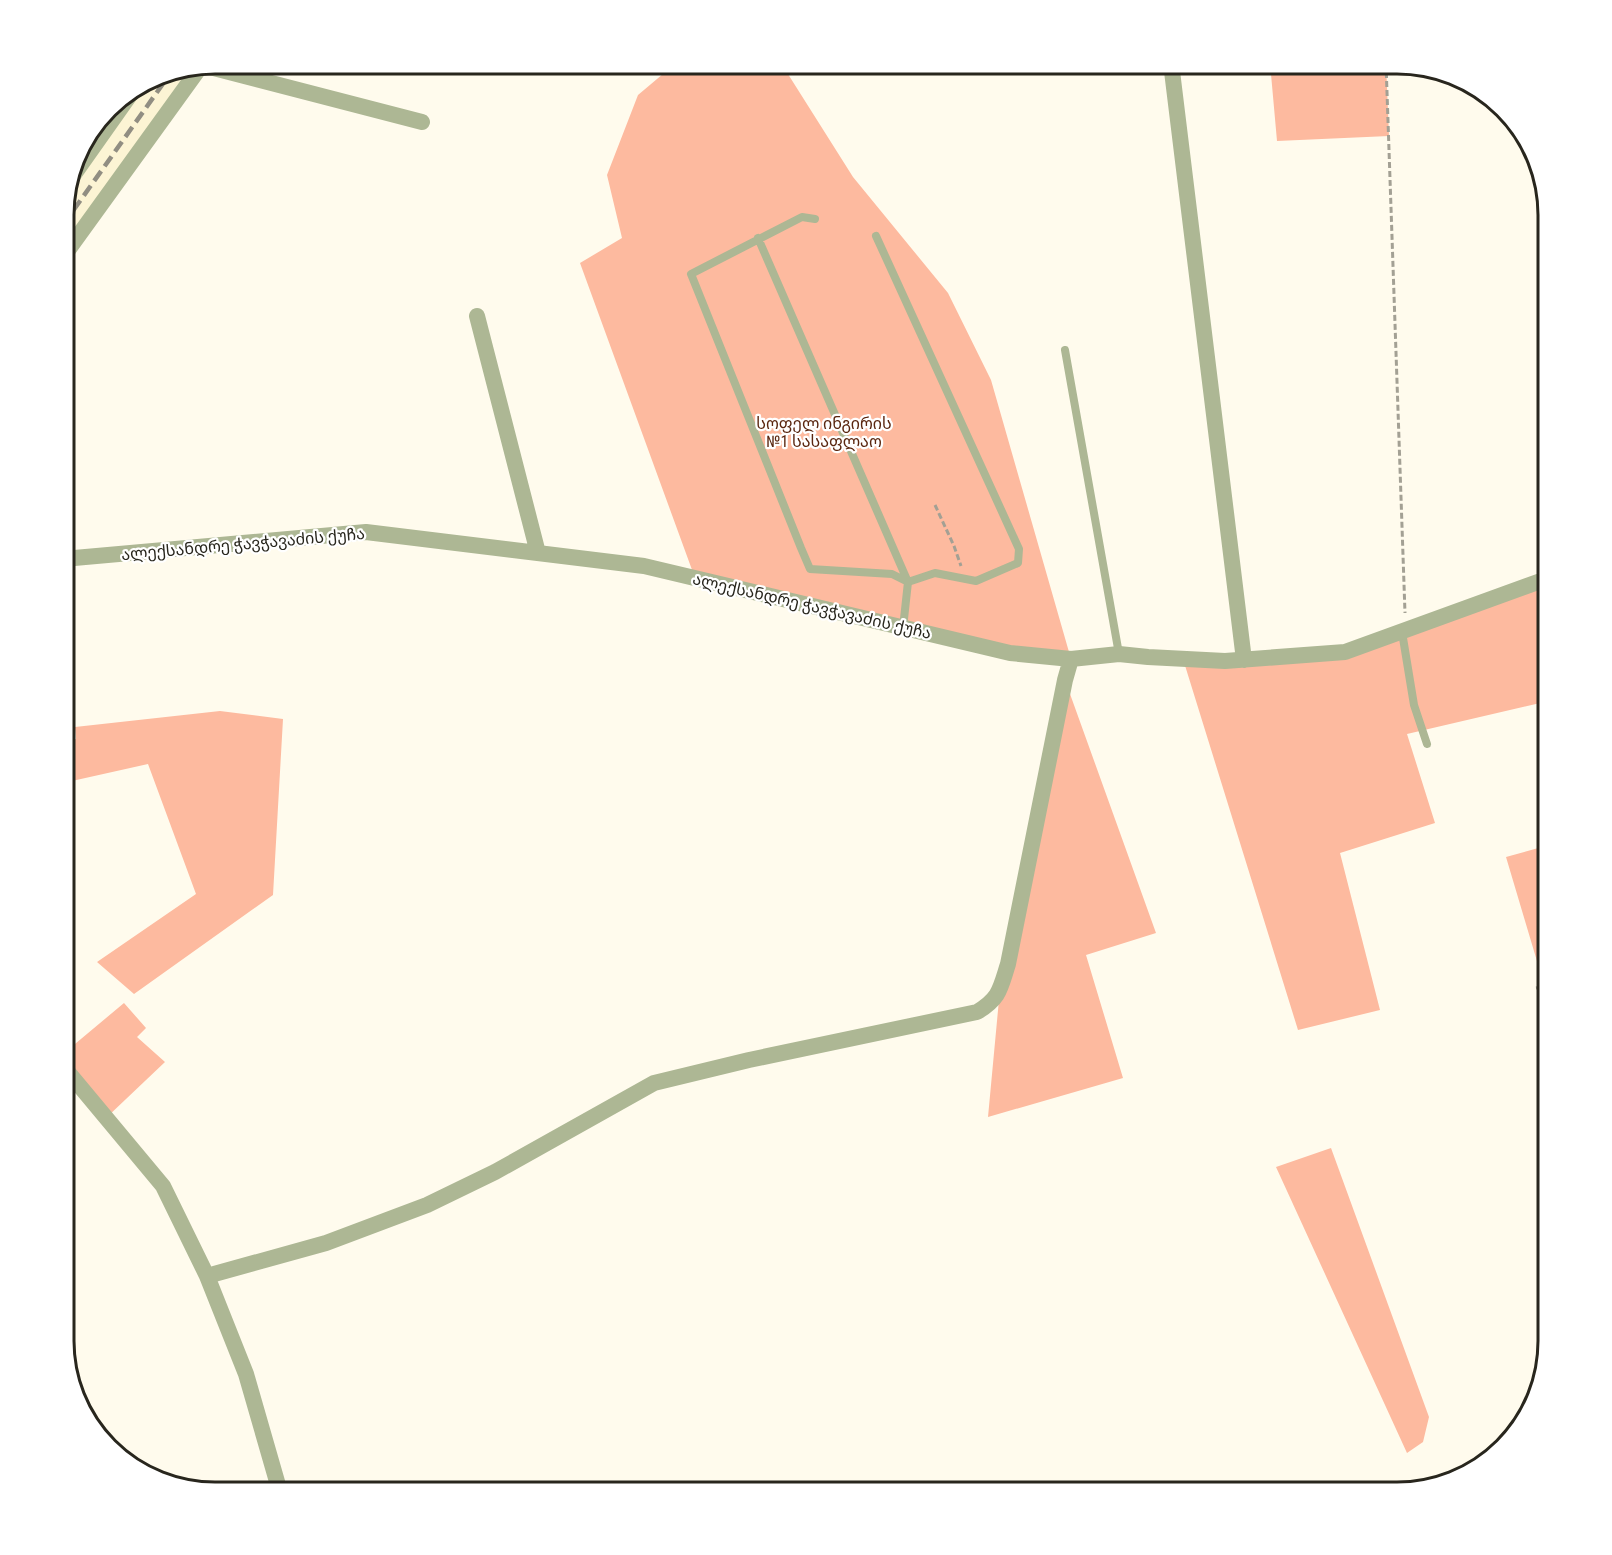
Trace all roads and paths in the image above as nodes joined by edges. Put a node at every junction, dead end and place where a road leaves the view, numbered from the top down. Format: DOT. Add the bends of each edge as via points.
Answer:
graph roads {
  1 [pos="228,73"];
  2 [pos="1172,74"];
  3 [pos="1386,74"];
  4 [pos="194,75"];
  5 [pos="117,113"];
  6 [pos="422,123"];
  7 [pos="84,160"];
  8 [pos="815,219"];
  9 [pos="876,236"];
  10 [pos="758,238"];
  11 [pos="74,242"];
  12 [pos="477,316"];
  13 [pos="1065,350"];
  14 [pos="935,505"];
  15 [pos="538,553"];
  16 [pos="74,558"];
  17 [pos="965,579"];
  18 [pos="908,582"];
  19 [pos="1538,582"];
  20 [pos="903,628"];
  21 [pos="1404,631"];
  22 [pos="1119,654"];
  23 [pos="1071,658"];
  24 [pos="1244,660"];
  25 [pos="1427,744"];
  26 [pos="73,1078"];
  27 [pos="207,1276"];
  28 [pos="277,1482"];
  1 -- 6 [label="street"];
  2 -- 24 [label="street"];
  3 -- 21 [label="path"];
  4 -- 11 [label="street"];
  5 -- 7 [label="street"];
  8 -- 10 [label="lane" via="802,217"];
  9 -- 17 [label="lane" via="1019,549 1018,563 976,581"];
  10 -- 18 [label="lane"];
  10 -- 18 [label="lane" via="691,274 810,569 892,574"];
  12 -- 15 [label="street"];
  13 -- 22 [label="lane"];
  14 -- 17 [label="path"];
  15 -- 16 [label="street, ალექსანდრე ჭავჭავაძის ქუჩა" via="366,532"];
  15 -- 20 [label="street, ალექსანდრე ჭავჭავაძის ქუჩა" via="644,566"];
  17 -- 18 [label="lane" via="935,573"];
  18 -- 20 [label="lane"];
  19 -- 21 [label="street, ალექსანდრე ჭავჭავაძის ქუჩა"];
  20 -- 23 [label="street, ალექსანდრე ჭავჭავაძის ქუჩა" via="1010,653"];
  21 -- 24 [label="street, ალექსანდრე ჭავჭავაძის ქუჩა" via="1345,652"];
  21 -- 25 [label="lane" via="1414,705"];
  22 -- 23 [label="street, ალექსანდრე ჭავჭავაძის ქუჩა"];
  22 -- 24 [label="street, ალექსანდრე ჭავჭავაძის ქუჩა"];
  23 -- 27 [label="street" via="1008,964 992,1003 977,1012 654,1083 495,1172 427,1205 326,1243"];
  26 -- 27 [label="street" via="163,1186"];
  27 -- 28 [label="street" via="246,1374"];
}
